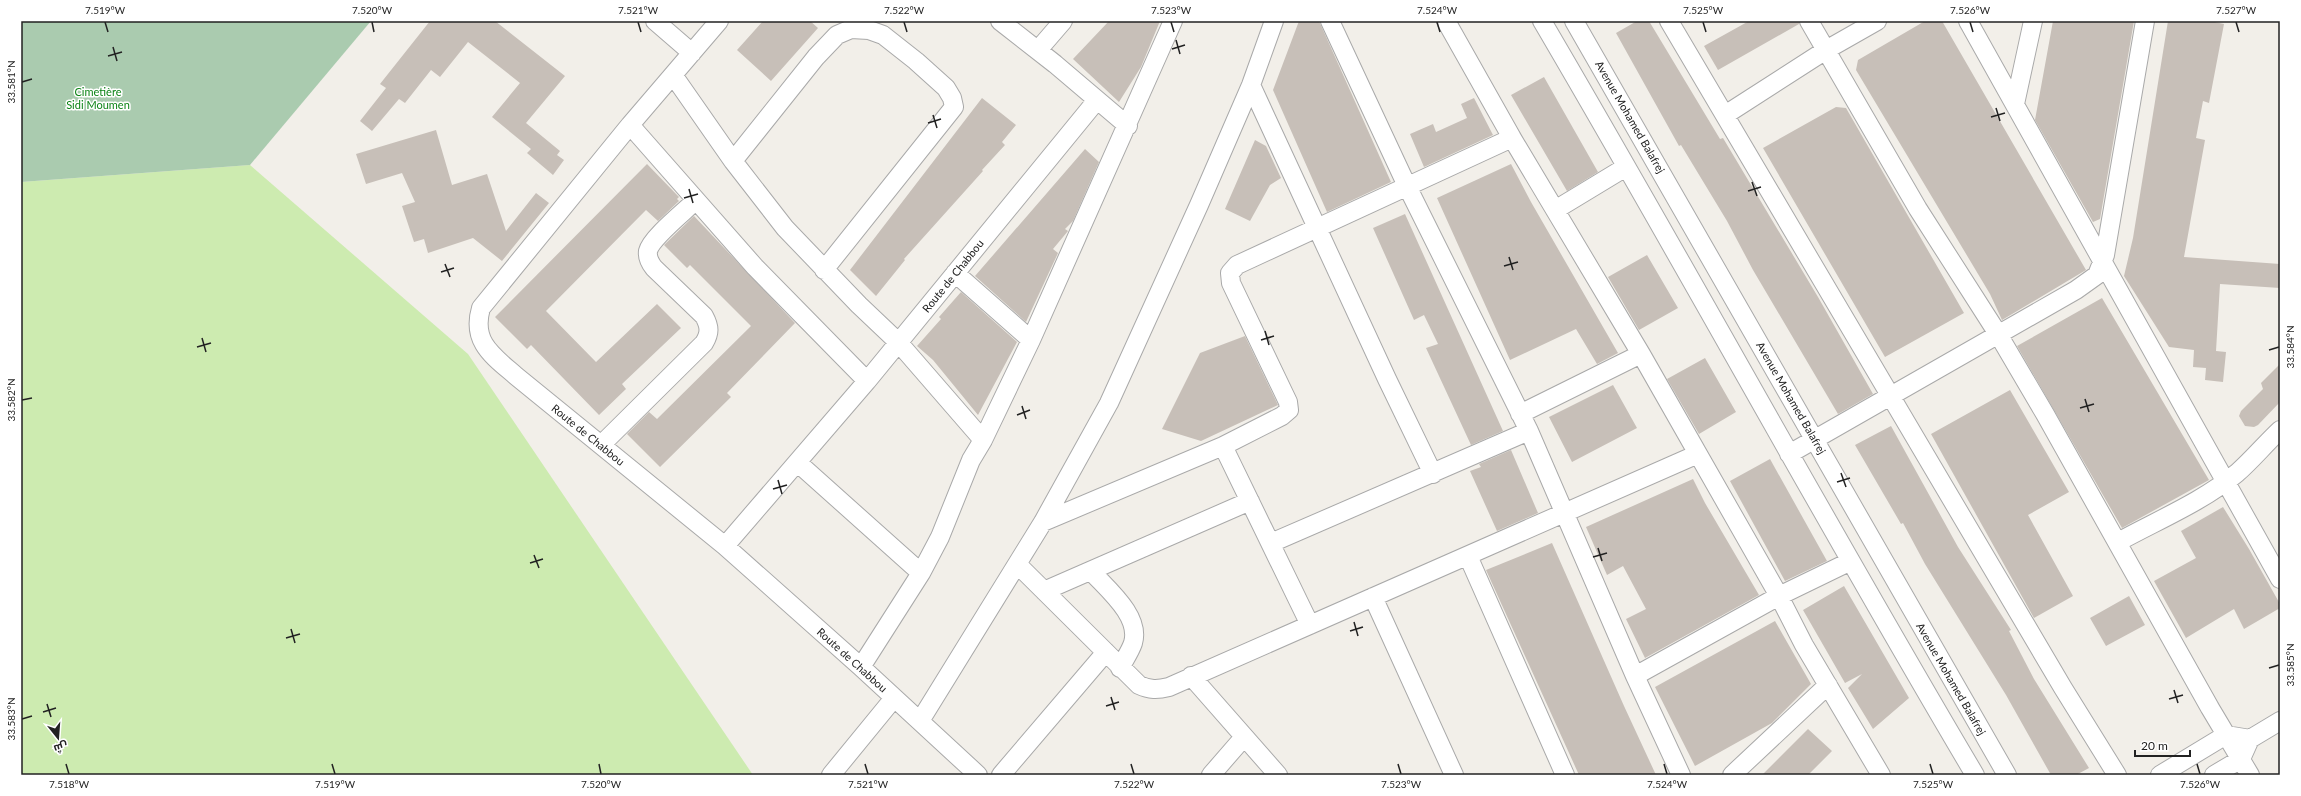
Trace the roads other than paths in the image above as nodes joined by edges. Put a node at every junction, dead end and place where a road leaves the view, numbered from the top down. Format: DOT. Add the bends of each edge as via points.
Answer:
graph roads {
  1 [pos="655,21"];
  2 [pos="719,21"];
  3 [pos="1000,21"];
  4 [pos="1063,21"];
  5 [pos="1173,21"];
  6 [pos="1274,21"];
  7 [pos="1330,21"];
  8 [pos="1446,21"];
  9 [pos="1542,21"];
  10 [pos="1574,21"];
  11 [pos="1669,21"];
  12 [pos="1808,21"];
  13 [pos="1877,21"];
  14 [pos="1968,21"];
  15 [pos="2033,21"];
  16 [pos="2145,21"];
  17 [pos="1038,50"];
  18 [pos="1826,50"];
  19 [pos="692,53"];
  20 [pos="673,75"];
  21 [pos="1251,85"];
  22 [pos="1097,100"];
  23 [pos="2015,104"];
  24 [pos="1725,115"];
  25 [pos="630,125"];
  26 [pos="1128,126"];
  27 [pos="1512,138"];
  28 [pos="732,161"];
  29 [pos="1626,167"];
  30 [pos="1407,186"];
  31 [pos="696,201"];
  32 [pos="1555,210"];
  33 [pos="1318,229"];
  34 [pos="2104,261"];
  35 [pos="824,270"];
  36 [pos="955,273"];
  37 [pos="1998,334"];
  38 [pos="1031,340"];
  39 [pos="898,342"];
  40 [pos="1642,354"];
  41 [pos="867,381"];
  42 [pos="1891,397"];
  43 [pos="1520,414"];
  44 [pos="1529,431"];
  45 [pos="2278,436"];
  46 [pos="983,440"];
  47 [pos="1814,441"];
  48 [pos="601,445"];
  49 [pos="1224,446"];
  50 [pos="1698,454"];
  51 [pos="1790,454"];
  52 [pos="798,463"];
  53 [pos="1433,474"];
  54 [pos="2224,482"];
  55 [pos="1250,501"];
  56 [pos="1565,512"];
  57 [pos="1043,522"];
  58 [pos="2118,542"];
  59 [pos="1271,543"];
  60 [pos="725,546"];
  61 [pos="1468,556"];
  62 [pos="1849,562"];
  63 [pos="1017,564"];
  64 [pos="1091,571"];
  65 [pos="921,573"];
  66 [pos="2280,579"];
  67 [pos="1044,592"];
  68 [pos="1779,596"];
  69 [pos="1373,597"];
  70 [pos="1310,625"];
  71 [pos="1106,652"];
  72 [pos="861,667"];
  73 [pos="1120,668"];
  74 [pos="1191,676"];
  75 [pos="1635,676"];
  76 [pos="1828,685"];
  77 [pos="894,698"];
  78 [pos="920,721"];
  79 [pos="2280,722"];
  80 [pos="2226,735"];
  81 [pos="1244,737"];
  82 [pos="2250,739"];
  83 [pos="2240,759"];
  84 [pos="831,775"];
  85 [pos="978,775"];
  86 [pos="1001,775"];
  87 [pos="1212,775"];
  88 [pos="1278,775"];
  89 [pos="1454,775"];
  90 [pos="1565,775"];
  91 [pos="1681,775"];
  92 [pos="1732,775"];
  93 [pos="1881,775"];
  94 [pos="1975,775"];
  95 [pos="2007,775"];
  96 [pos="2117,775"];
  97 [pos="2160,775"];
  98 [pos="2214,775"];
  99 [pos="2250,775"];
  1 -- 19 [label="street"];
  2 -- 19 [label="street"];
  3 -- 17 [label="street"];
  4 -- 17 [label="street"];
  5 -- 26 [label="street"];
  6 -- 21 [label="street"];
  7 -- 30 [label="street"];
  8 -- 27 [label="street"];
  9 -- 29 [label="street"];
  10 -- 47 [label="street, Avenue Mohamed Balafrej"];
  11 -- 24 [label="street"];
  12 -- 18 [label="street"];
  13 -- 18 [label="street"];
  14 -- 23 [label="street"];
  15 -- 23 [label="street"];
  16 -- 34 [label="street"];
  17 -- 22 [label="street"];
  18 -- 24 [label="street"];
  18 -- 37 [label="street" via="1918,209"];
  19 -- 20 [label="street"];
  20 -- 25 [label="street"];
  20 -- 28 [label="street"];
  21 -- 33 [label="street"];
  21 -- 57 [label="street" via="1109,403"];
  22 -- 26 [label="street"];
  22 -- 36 [label="street, Route de Chabbou"];
  23 -- 34 [label="street"];
  24 -- 42 [label="street"];
  25 -- 31 [label="street"];
  25 -- 48 [label="street, Route de Chabbou" via="481,308 477,321 478,332 484,345 516,376"];
  26 -- 38 [label="street"];
  27 -- 30 [label="street"];
  27 -- 32 [label="street"];
  28 -- 35 [label="street"];
  28 -- 35 [label="street" via="816,57 842,32 858,29 884,35 946,88 954,106"];
  29 -- 32 [label="street"];
  29 -- 51 [label="street"];
  30 -- 33 [label="street"];
  30 -- 43 [label="street"];
  31 -- 41 [label="street" via="755,267"];
  31 -- 48 [label="street" via="654,241 648,250 648,260 704,316 709,324 709,335 704,343"];
  32 -- 40 [label="street"];
  33 -- 49 [label="street" via="1237,265 1230,273 1231,283 1289,410"];
  33 -- 53 [label="street"];
  34 -- 37 [label="street" via="2097,275 2088,282"];
  34 -- 54 [label="street"];
  35 -- 39 [label="street"];
  36 -- 38 [label="street"];
  36 -- 39 [label="street, Route de Chabbou"];
  37 -- 42 [label="street"];
  37 -- 58 [label="street"];
  38 -- 46 [label="street"];
  39 -- 41 [label="street, Route de Chabbou"];
  39 -- 46 [label="street"];
  40 -- 43 [label="street"];
  40 -- 50 [label="street"];
  41 -- 52 [label="street, Route de Chabbou"];
  42 -- 47 [label="street"];
  42 -- 96 [label="street"];
  43 -- 44 [label="street"];
  44 -- 53 [label="street"];
  44 -- 56 [label="street"];
  45 -- 54 [label="street"];
  46 -- 65 [label="street" via="971,460 955,504"];
  47 -- 51 [label="street"];
  47 -- 95 [label="street, Avenue Mohamed Balafrej"];
  48 -- 60 [label="street, Route de Chabbou"];
  49 -- 55 [label="street"];
  49 -- 57 [label="street"];
  50 -- 56 [label="street"];
  50 -- 68 [label="street"];
  51 -- 62 [label="street"];
  52 -- 60 [label="street, Route de Chabbou"];
  52 -- 65 [label="street"];
  53 -- 59 [label="street"];
  54 -- 58 [label="street"];
  54 -- 66 [label="street"];
  55 -- 59 [label="street"];
  55 -- 64 [label="street"];
  56 -- 61 [label="street"];
  56 -- 75 [label="street"];
  57 -- 63 [label="street"];
  58 -- 80 [label="street"];
  59 -- 70 [label="street"];
  60 -- 72 [label="street, Route de Chabbou"];
  61 -- 69 [label="street"];
  61 -- 90 [label="street"];
  62 -- 68 [label="street"];
  62 -- 94 [label="street" via="1891,629"];
  63 -- 67 [label="street"];
  63 -- 78 [label="street"];
  64 -- 67 [label="street"];
  64 -- 73 [label="street" via="1126,612 1134,631 1132,643"];
  65 -- 72 [label="street"];
  67 -- 71 [label="street"];
  68 -- 75 [label="street"];
  68 -- 76 [label="street"];
  69 -- 70 [label="street"];
  69 -- 89 [label="street"];
  70 -- 74 [label="street"];
  71 -- 73 [label="street"];
  71 -- 86 [label="street"];
  72 -- 77 [label="street, Route de Chabbou"];
  73 -- 74 [label="street" via="1139,685 1149,690 1169,687"];
  74 -- 81 [label="street"];
  75 -- 91 [label="street"];
  76 -- 92 [label="street"];
  76 -- 93 [label="street"];
  77 -- 78 [label="street, Route de Chabbou"];
  77 -- 84 [label="street"];
  78 -- 85 [label="street, Route de Chabbou"];
  79 -- 82 [label="street"];
  80 -- 82 [label="street"];
  80 -- 83 [label="street"];
  80 -- 97 [label="street"];
  81 -- 87 [label="street"];
  81 -- 88 [label="street"];
  82 -- 83 [label="street"];
  83 -- 98 [label="street"];
  83 -- 99 [label="street"];
}
